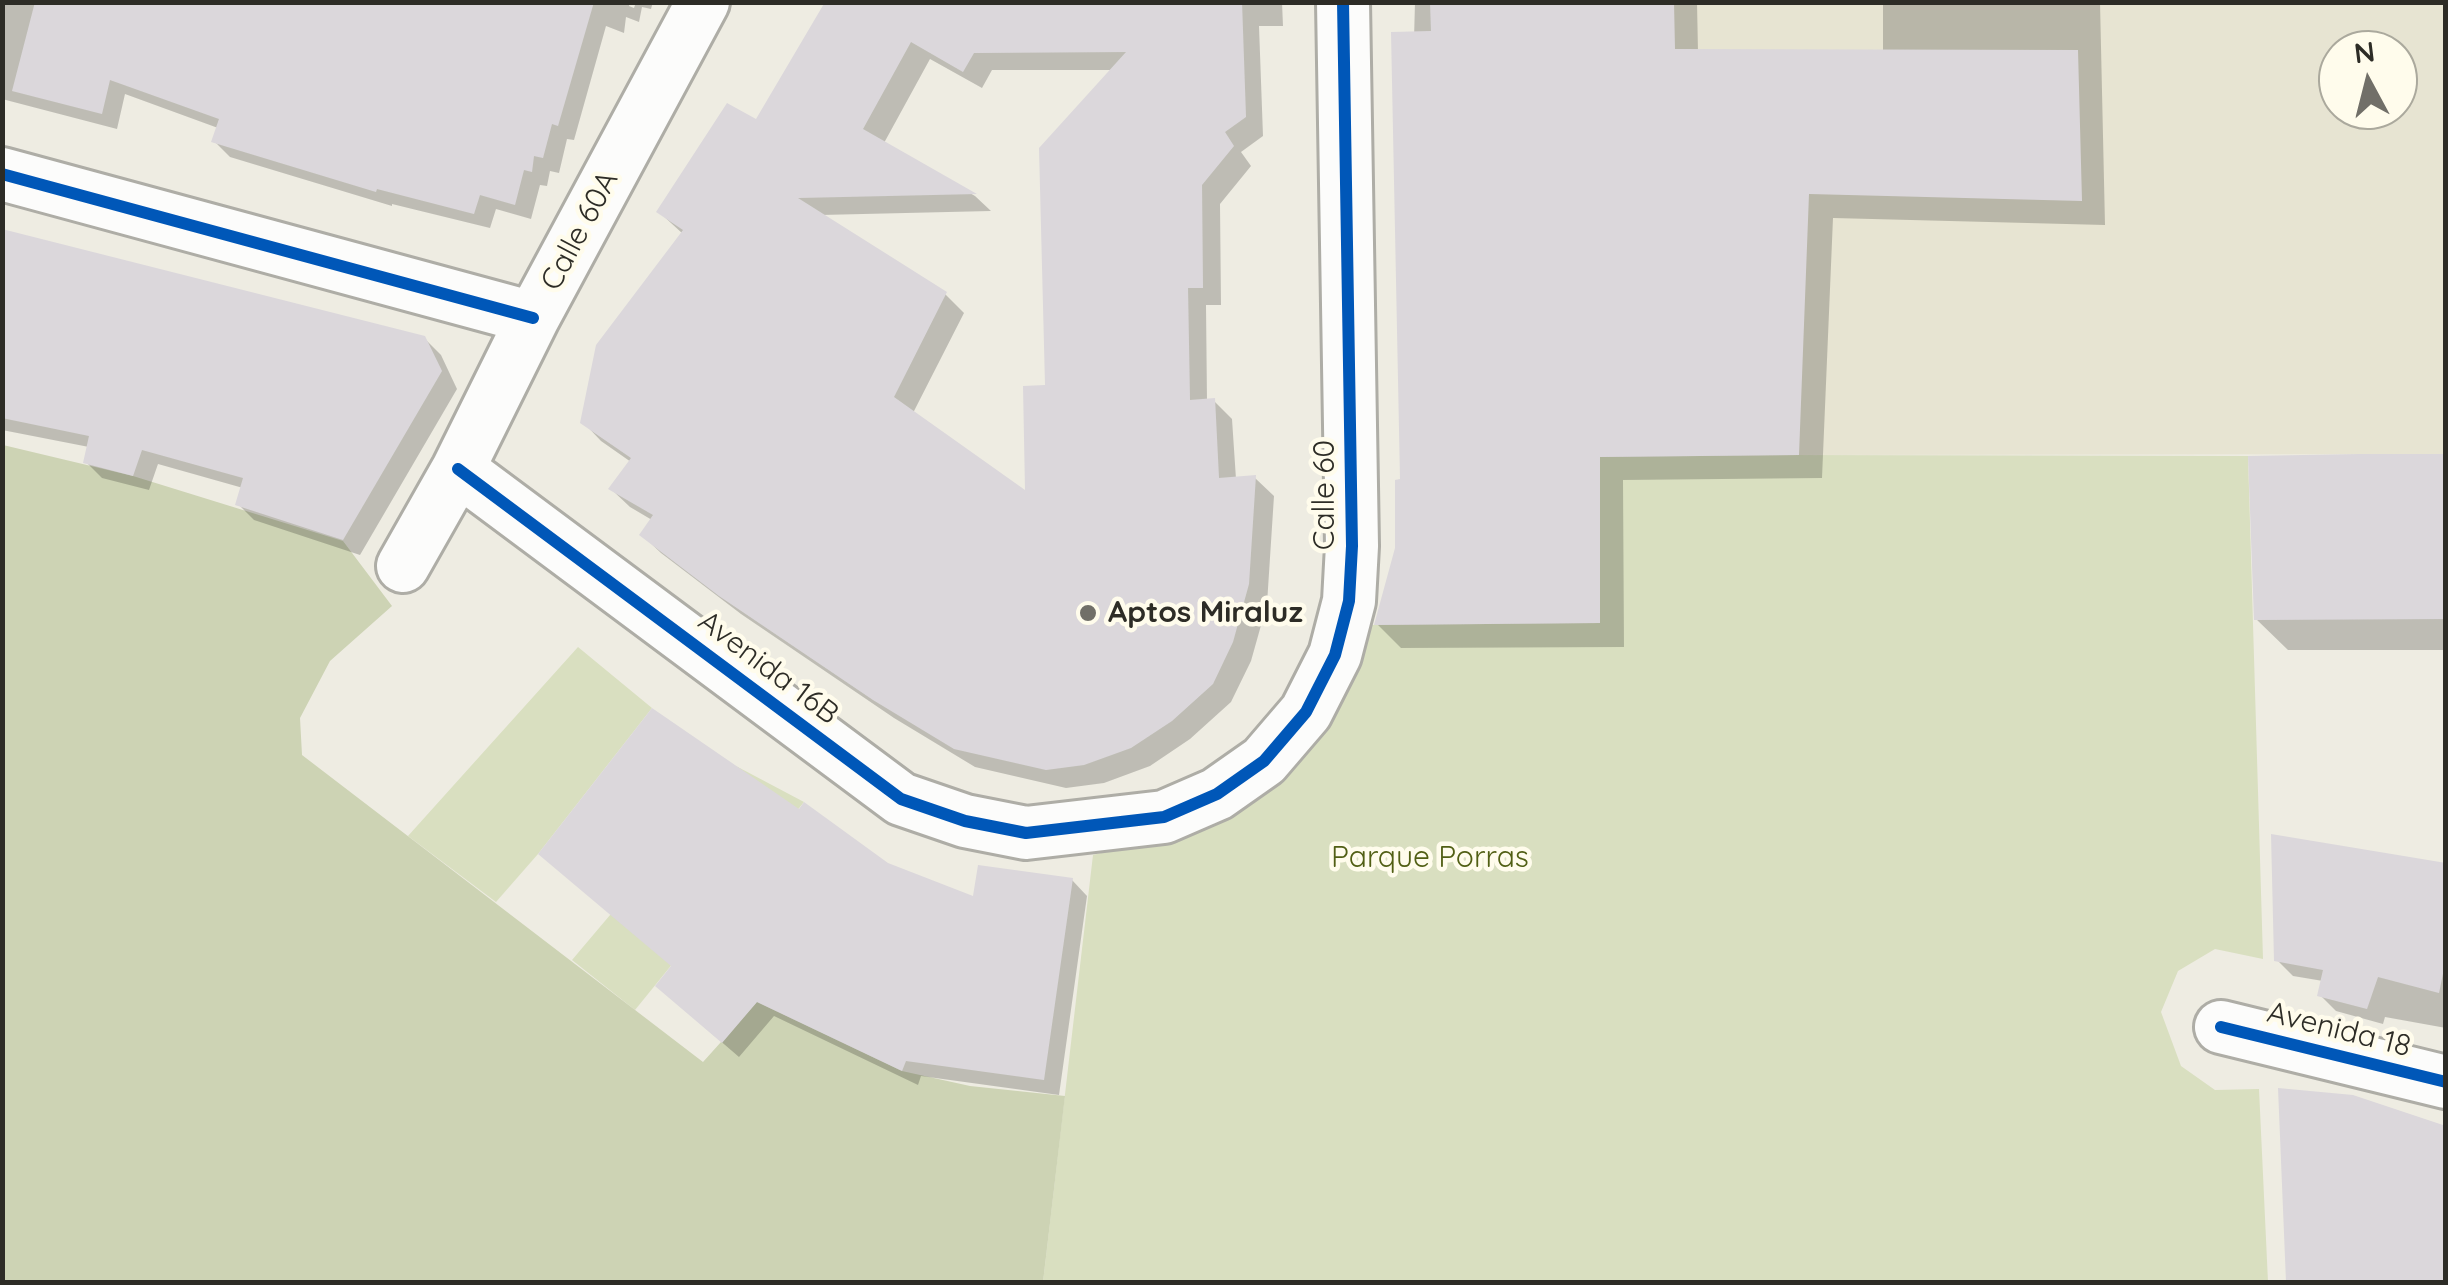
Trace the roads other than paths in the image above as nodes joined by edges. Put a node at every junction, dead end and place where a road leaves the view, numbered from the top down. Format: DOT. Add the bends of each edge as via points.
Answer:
graph roads {
  1 [pos="703,2"];
  2 [pos="1344,2"];
  3 [pos="2,174"];
  4 [pos="533,318"];
  5 [pos="458,469"];
  6 [pos="403,566"];
  7 [pos="1078,828"];
  8 [pos="2221,1027"];
  9 [pos="2446,1082"];
  1 -- 4 [label="street, Calle 60A"];
  2 -- 7 [label="street, Calle 60" via="1352,546 1349,601 1335,654 1306,712 1264,760 1217,794 1164,816"];
  3 -- 4 [label="street"];
  4 -- 5 [label="street, Calle 60A"];
  5 -- 6 [label="street, Calle 60A"];
  5 -- 7 [label="street, Avenida 16B" via="901,799 1026,834"];
  8 -- 9 [label="street, Avenida 18"];
}
